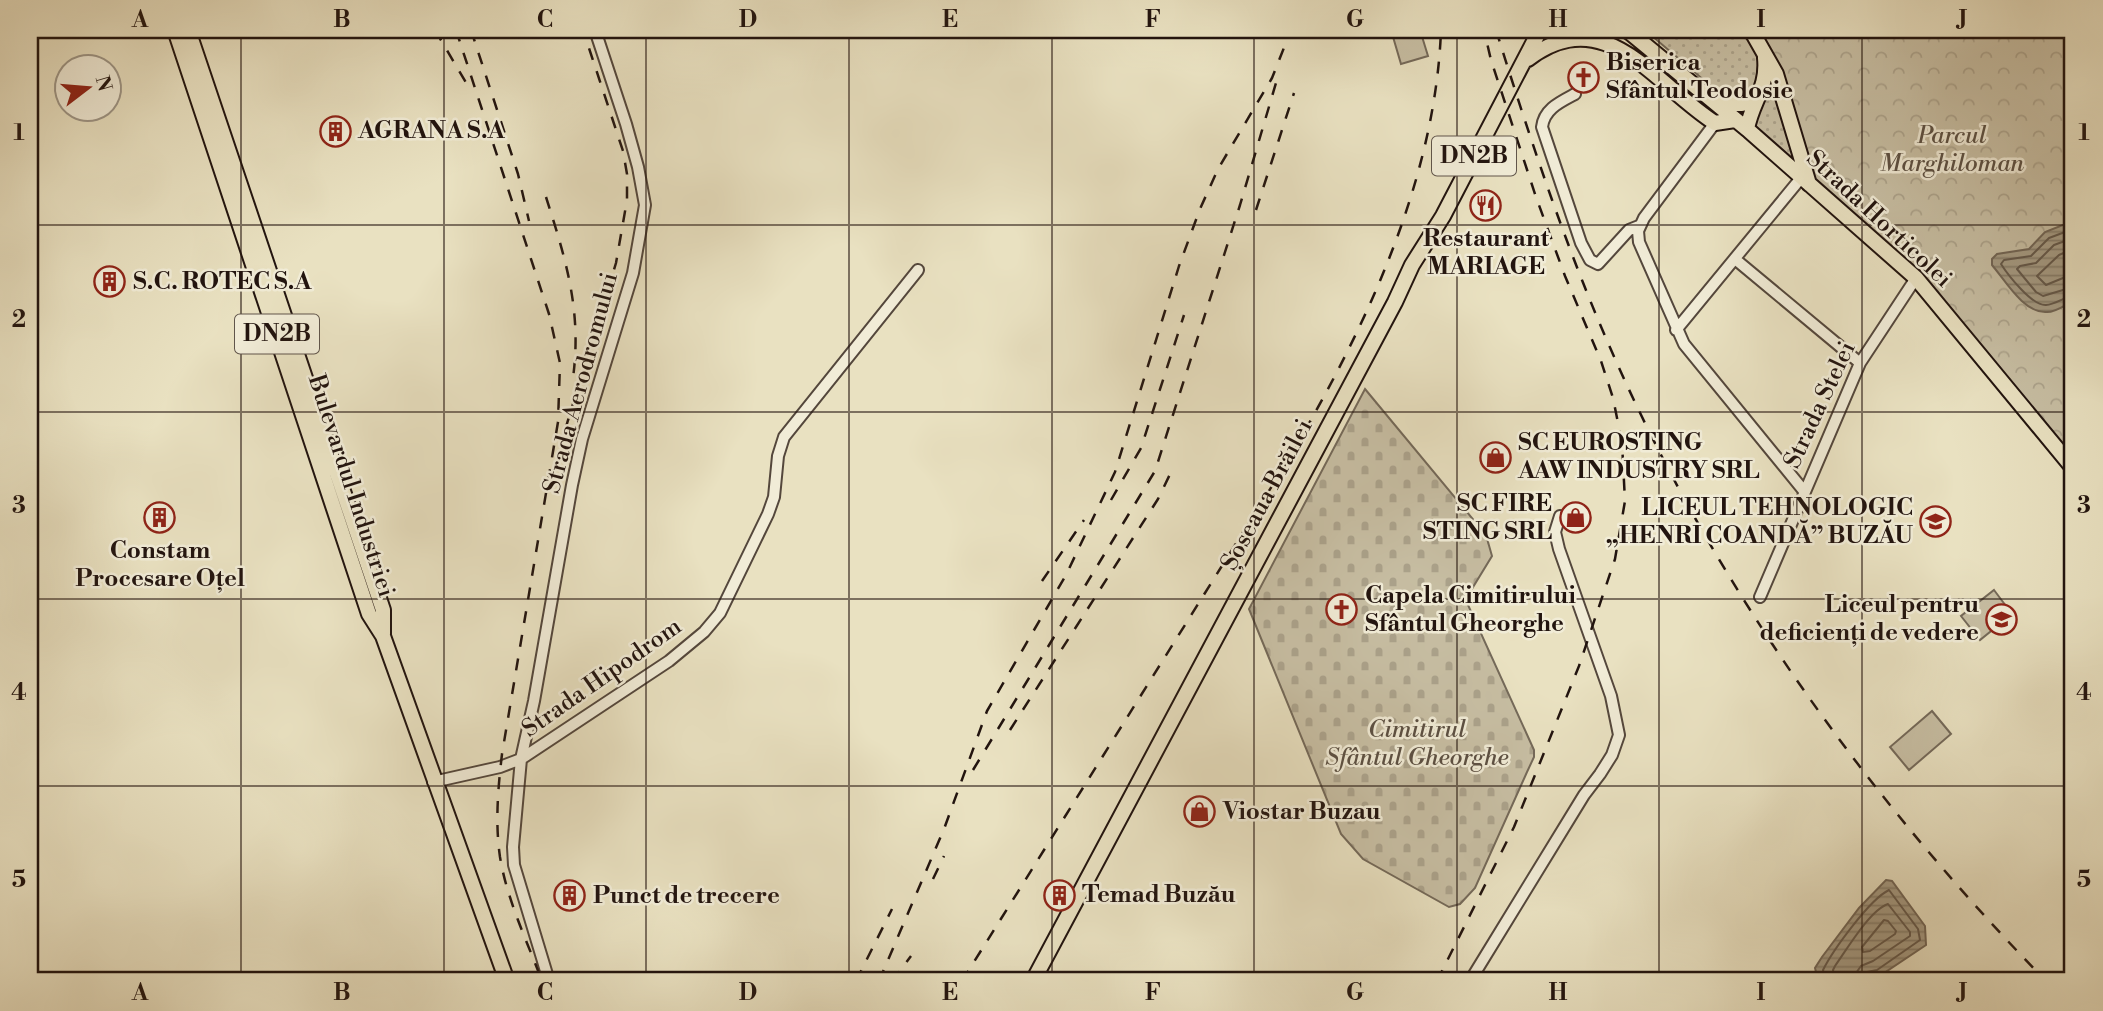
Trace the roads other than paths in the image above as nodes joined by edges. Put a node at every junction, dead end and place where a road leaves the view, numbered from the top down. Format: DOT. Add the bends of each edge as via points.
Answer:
graph roads {
  1 [pos="175,30"];
  2 [pos="188,30"];
  3 [pos="595,30"];
  4 [pos="1538,30"];
  5 [pos="1627,30"];
  6 [pos="1751,30"];
  7 [pos="1765,53"];
  8 [pos="1521,64"];
  9 [pos="1575,93"];
  10 [pos="1758,96"];
  11 [pos="1717,104"];
  12 [pos="1714,123"];
  13 [pos="1741,124"];
  14 [pos="1796,143"];
  15 [pos="1786,164"];
  16 [pos="1805,182"];
  17 [pos="1639,226"];
  18 [pos="1735,259"];
  19 [pos="918,270"];
  20 [pos="1916,278"];
  21 [pos="1676,330"];
  22 [pos="1860,363"];
  23 [pos="2073,468"];
  24 [pos="1804,491"];
  25 [pos="1560,516"];
  26 [pos="1760,597"];
  27 [pos="383,636"];
  28 [pos="521,759"];
  29 [pos="433,782"];
  30 [pos="507,981"];
  31 [pos="549,981"];
  32 [pos="1033,981"];
  33 [pos="1470,981"];
  1 -- 27 [label="main road, Bulevardul Industriei / DN2B" via="369,614"];
  2 -- 27 [label="main road, Bulevardul Industriei / DN2B" via="383,610"];
  3 -- 28 [label="street, Strada Aerodromului" via="626,124 645,205 633,273 580,449"];
  4 -- 8 [label="main road"];
  4 -- 8 [label="main road, Șoseaua Brăilei / DN2B"];
  5 -- 11 [label="main road, Strada Horticolei"];
  6 -- 7 [label="main road"];
  7 -- 10 [label="main road" via="1765,84"];
  7 -- 14 [label="main road" via="1776,74"];
  8 -- 12 [label="main road" via="1560,39 1582,35 1607,40"];
  8 -- 32 [label="main road, Șoseaua Brăilei / DN2B"];
  9 -- 17 [label="street" via="1551,108 1542,127 1590,260 1598,264 1629,230"];
  10 -- 11 [label="main road" via="1734,105"];
  10 -- 13 [label="main road"];
  11 -- 13 [label="main road, Strada Horticolei"];
  12 -- 13 [label="main road"];
  12 -- 17 [label="street"];
  13 -- 15 [label="main road, Strada Horticolei"];
  14 -- 15 [label="main road" via="1797,160"];
  14 -- 16 [label="main road"];
  15 -- 16 [label="main road, Strada Horticolei"];
  16 -- 18 [label="street"];
  16 -- 20 [label="main road, Strada Horticolei"];
  17 -- 21 [label="street" via="1639,242"];
  18 -- 21 [label="street"];
  18 -- 22 [label="street"];
  19 -- 28 [label="street, Strada Hipodrom" via="784,437 768,514 720,613 678,654"];
  20 -- 22 [label="street, Strada Stelei"];
  20 -- 23 [label="main road, Strada Horticolei"];
  21 -- 24 [label="street"];
  22 -- 24 [label="street, Strada Stelei"];
  24 -- 26 [label="street, Strada Stelei"];
  25 -- 33 [label="street" via="1555,532 1559,549 1611,696 1619,735 1606,765"];
  27 -- 29 [label="main road, Bulevardul Industriei / DN2B"];
  28 -- 29 [label="street, Strada Hipodrom"];
  28 -- 31 [label="street, Strada Aerodromului" via="513,847 517,876"];
  29 -- 30 [label="main road, Bulevardul Industriei / DN2B"];
}
